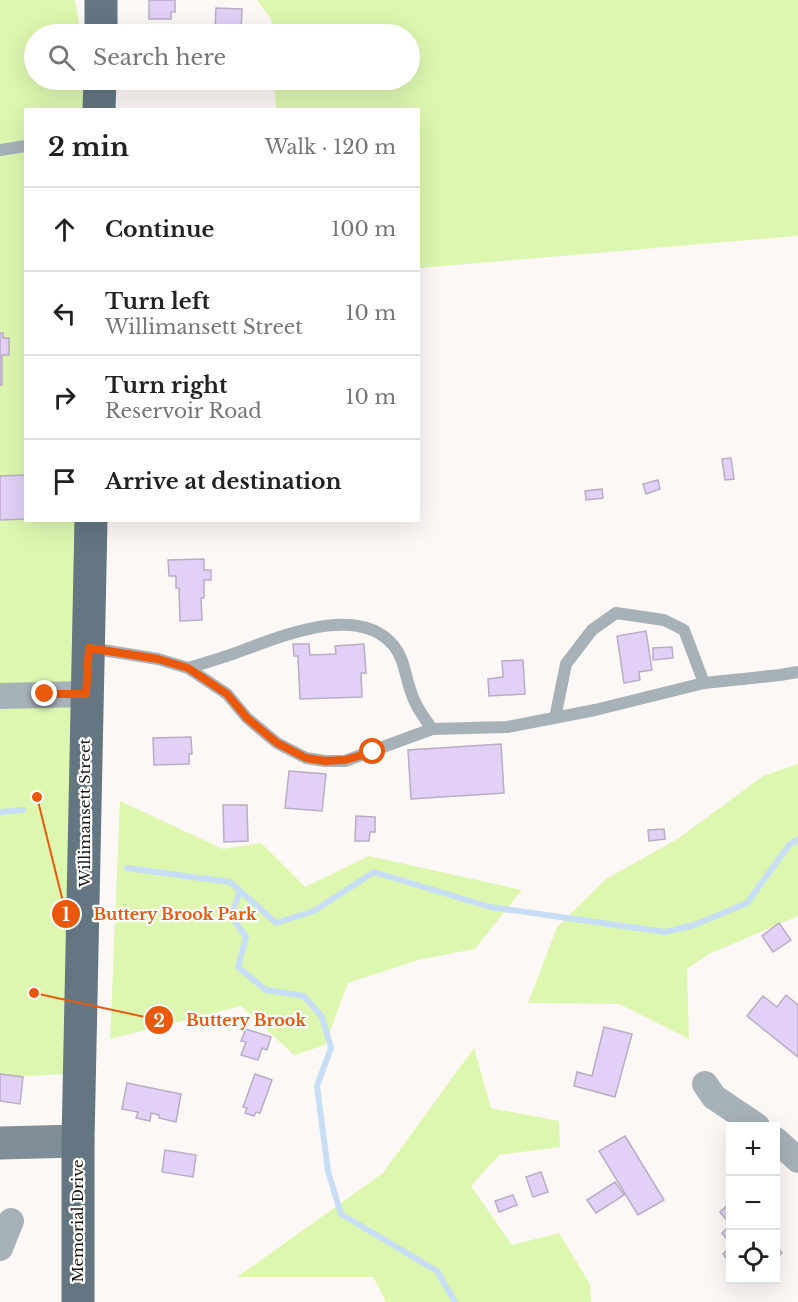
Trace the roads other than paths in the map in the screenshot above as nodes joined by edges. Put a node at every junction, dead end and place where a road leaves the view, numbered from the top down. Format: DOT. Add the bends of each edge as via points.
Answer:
graph roads {
  1 [pos="101,0"];
  2 [pos="101,24"];
  3 [pos="100,90"];
  4 [pos="99,108"];
  5 [pos="91,522"];
  6 [pos="89,648"];
  7 [pos="188,668"];
  8 [pos="798,672"];
  9 [pos="704,683"];
  10 [pos="86,694"];
  11 [pos="0,696"];
  12 [pos="555,718"];
  13 [pos="432,729"];
  14 [pos="705,1084"];
  15 [pos="750,1122"];
  16 [pos="78,1141"];
  17 [pos="0,1143"];
  18 [pos="780,1144"];
  19 [pos="798,1160"];
  20 [pos="11,1221"];
  21 [pos="0,1248"];
  22 [pos="78,1302"];
  1 -- 2 [label="main road"];
  3 -- 4 [label="main road"];
  5 -- 6 [label="main road, Willimansett Street"];
  6 -- 7 [label="lane"];
  6 -- 10 [label="main road, Willimansett Street"];
  7 -- 13 [label="lane" via="227,694 247,718 277,743 306,758 345,760"];
  7 -- 13 [label="lane" via="272,638 321,627 368,627 396,648 416,706"];
  8 -- 9 [label="lane"];
  9 -- 12 [label="lane"];
  9 -- 12 [label="lane" via="684,630 664,620 616,613 592,630 566,664"];
  10 -- 11 [label="street"];
  10 -- 16 [label="main road, Willimansett Street"];
  12 -- 13 [label="lane" via="507,727"];
  14 -- 15 [label="street" via="714,1097"];
  16 -- 17 [label="street"];
  16 -- 22 [label="main road, Memorial Drive"];
  18 -- 19 [label="street"];
  20 -- 21 [label="street"];
}
